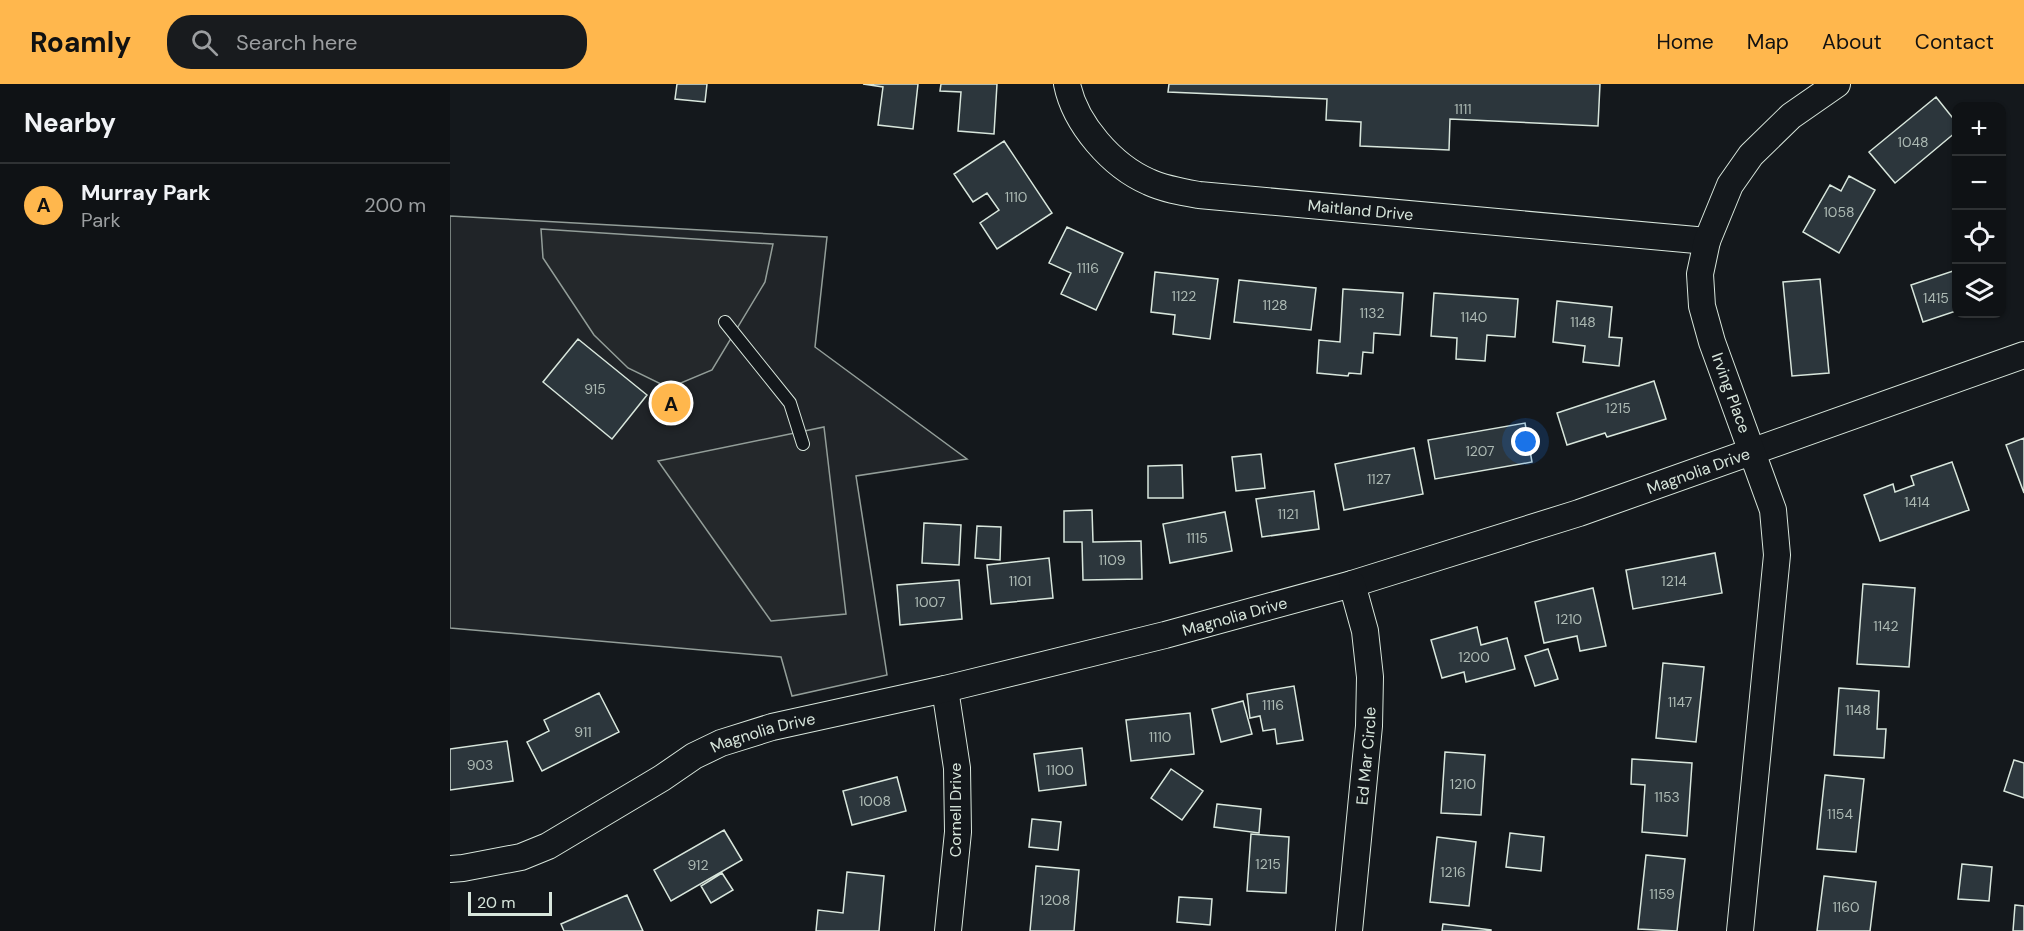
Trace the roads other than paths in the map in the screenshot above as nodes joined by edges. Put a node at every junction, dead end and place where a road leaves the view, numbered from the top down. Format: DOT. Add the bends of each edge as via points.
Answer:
graph roads {
  1 [pos="1067,84"];
  2 [pos="1838,84"];
  3 [pos="1707,241"];
  4 [pos="725,322"];
  5 [pos="2024,355"];
  6 [pos="803,444"];
  7 [pos="1752,452"];
  8 [pos="1352,584"];
  9 [pos="945,689"];
  10 [pos="450,869"];
  11 [pos="948,931"];
  12 [pos="1349,931"];
  13 [pos="1740,931"];
  1 -- 3 [label="street, Maitland Drive" via="1069,96 1087,129 1108,154 1133,174 1165,188 1199,195"];
  2 -- 3 [label="street, Irving Place" via="1791,116 1751,155 1730,185"];
  3 -- 7 [label="street, Irving Place" via="1700,274 1702,306"];
  4 -- 6 [label="lane" via="790,403"];
  5 -- 7 [label="street, Magnolia Drive"];
  7 -- 8 [label="street, Magnolia Drive" via="1579,513"];
  7 -- 13 [label="street, Irving Place" via="1773,510 1777,555"];
  8 -- 9 [label="street, Magnolia Drive"];
  8 -- 12 [label="street, Ed Mar Circle" via="1365,631 1370,677 1369,726"];
  9 -- 10 [label="street, Magnolia Drive" via="772,727 721,743 548,846 521,857"];
  9 -- 11 [label="street, Cornell Drive" via="957,768 958,811"];
}
